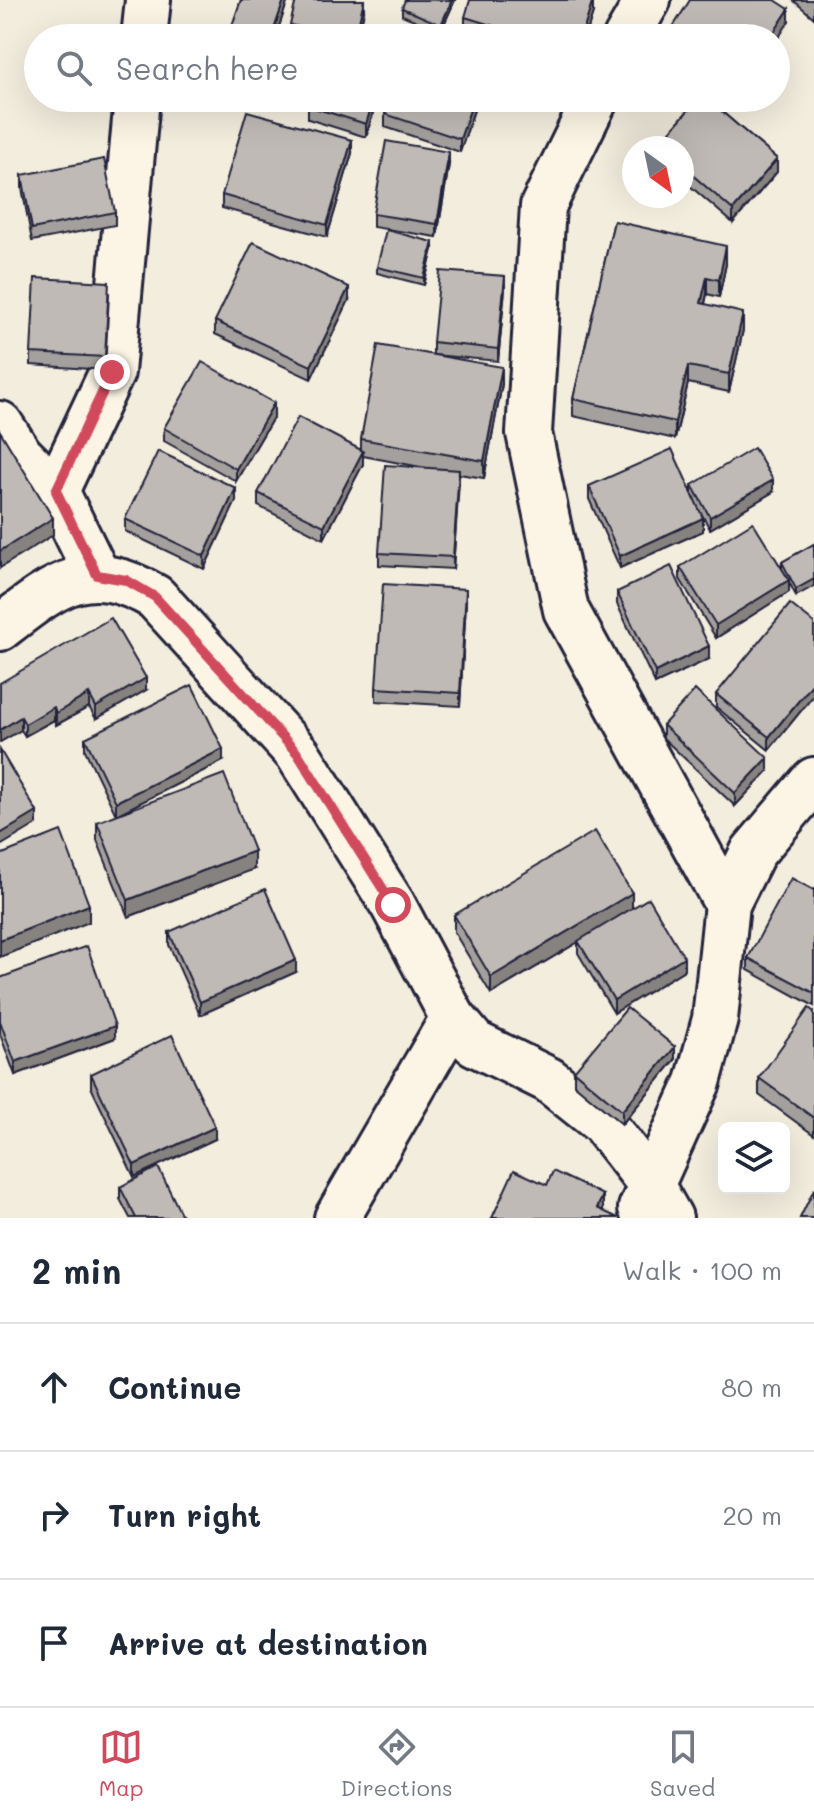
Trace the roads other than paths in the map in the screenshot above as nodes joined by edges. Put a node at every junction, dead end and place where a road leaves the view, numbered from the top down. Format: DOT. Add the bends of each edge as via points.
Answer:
graph roads {
  1 [pos="148,0"];
  2 [pos="648,0"];
  3 [pos="145,24"];
  4 [pos="634,24"];
  5 [pos="136,112"];
  6 [pos="589,112"];
  7 [pos="0,424"];
  8 [pos="56,491"];
  9 [pos="97,575"];
  10 [pos="0,628"];
  11 [pos="814,780"];
  12 [pos="727,904"];
  13 [pos="453,1018"];
  14 [pos="652,1206"];
  15 [pos="337,1218"];
  1 -- 3 [label="street"];
  2 -- 4 [label="street"];
  5 -- 8 [label="street" via="112,372"];
  6 -- 12 [label="street" via="543,206 529,433 566,610"];
  7 -- 8 [label="street" via="20,455"];
  8 -- 9 [label="street"];
  9 -- 10 [label="street" via="59,587"];
  9 -- 13 [label="street" via="126,580 155,597 298,754 393,905"];
  11 -- 12 [label="street" via="753,852"];
  12 -- 14 [label="street" via="715,1019 698,1082"];
  13 -- 14 [label="street" via="474,1043 549,1080 603,1123"];
  13 -- 15 [label="street"];
}
